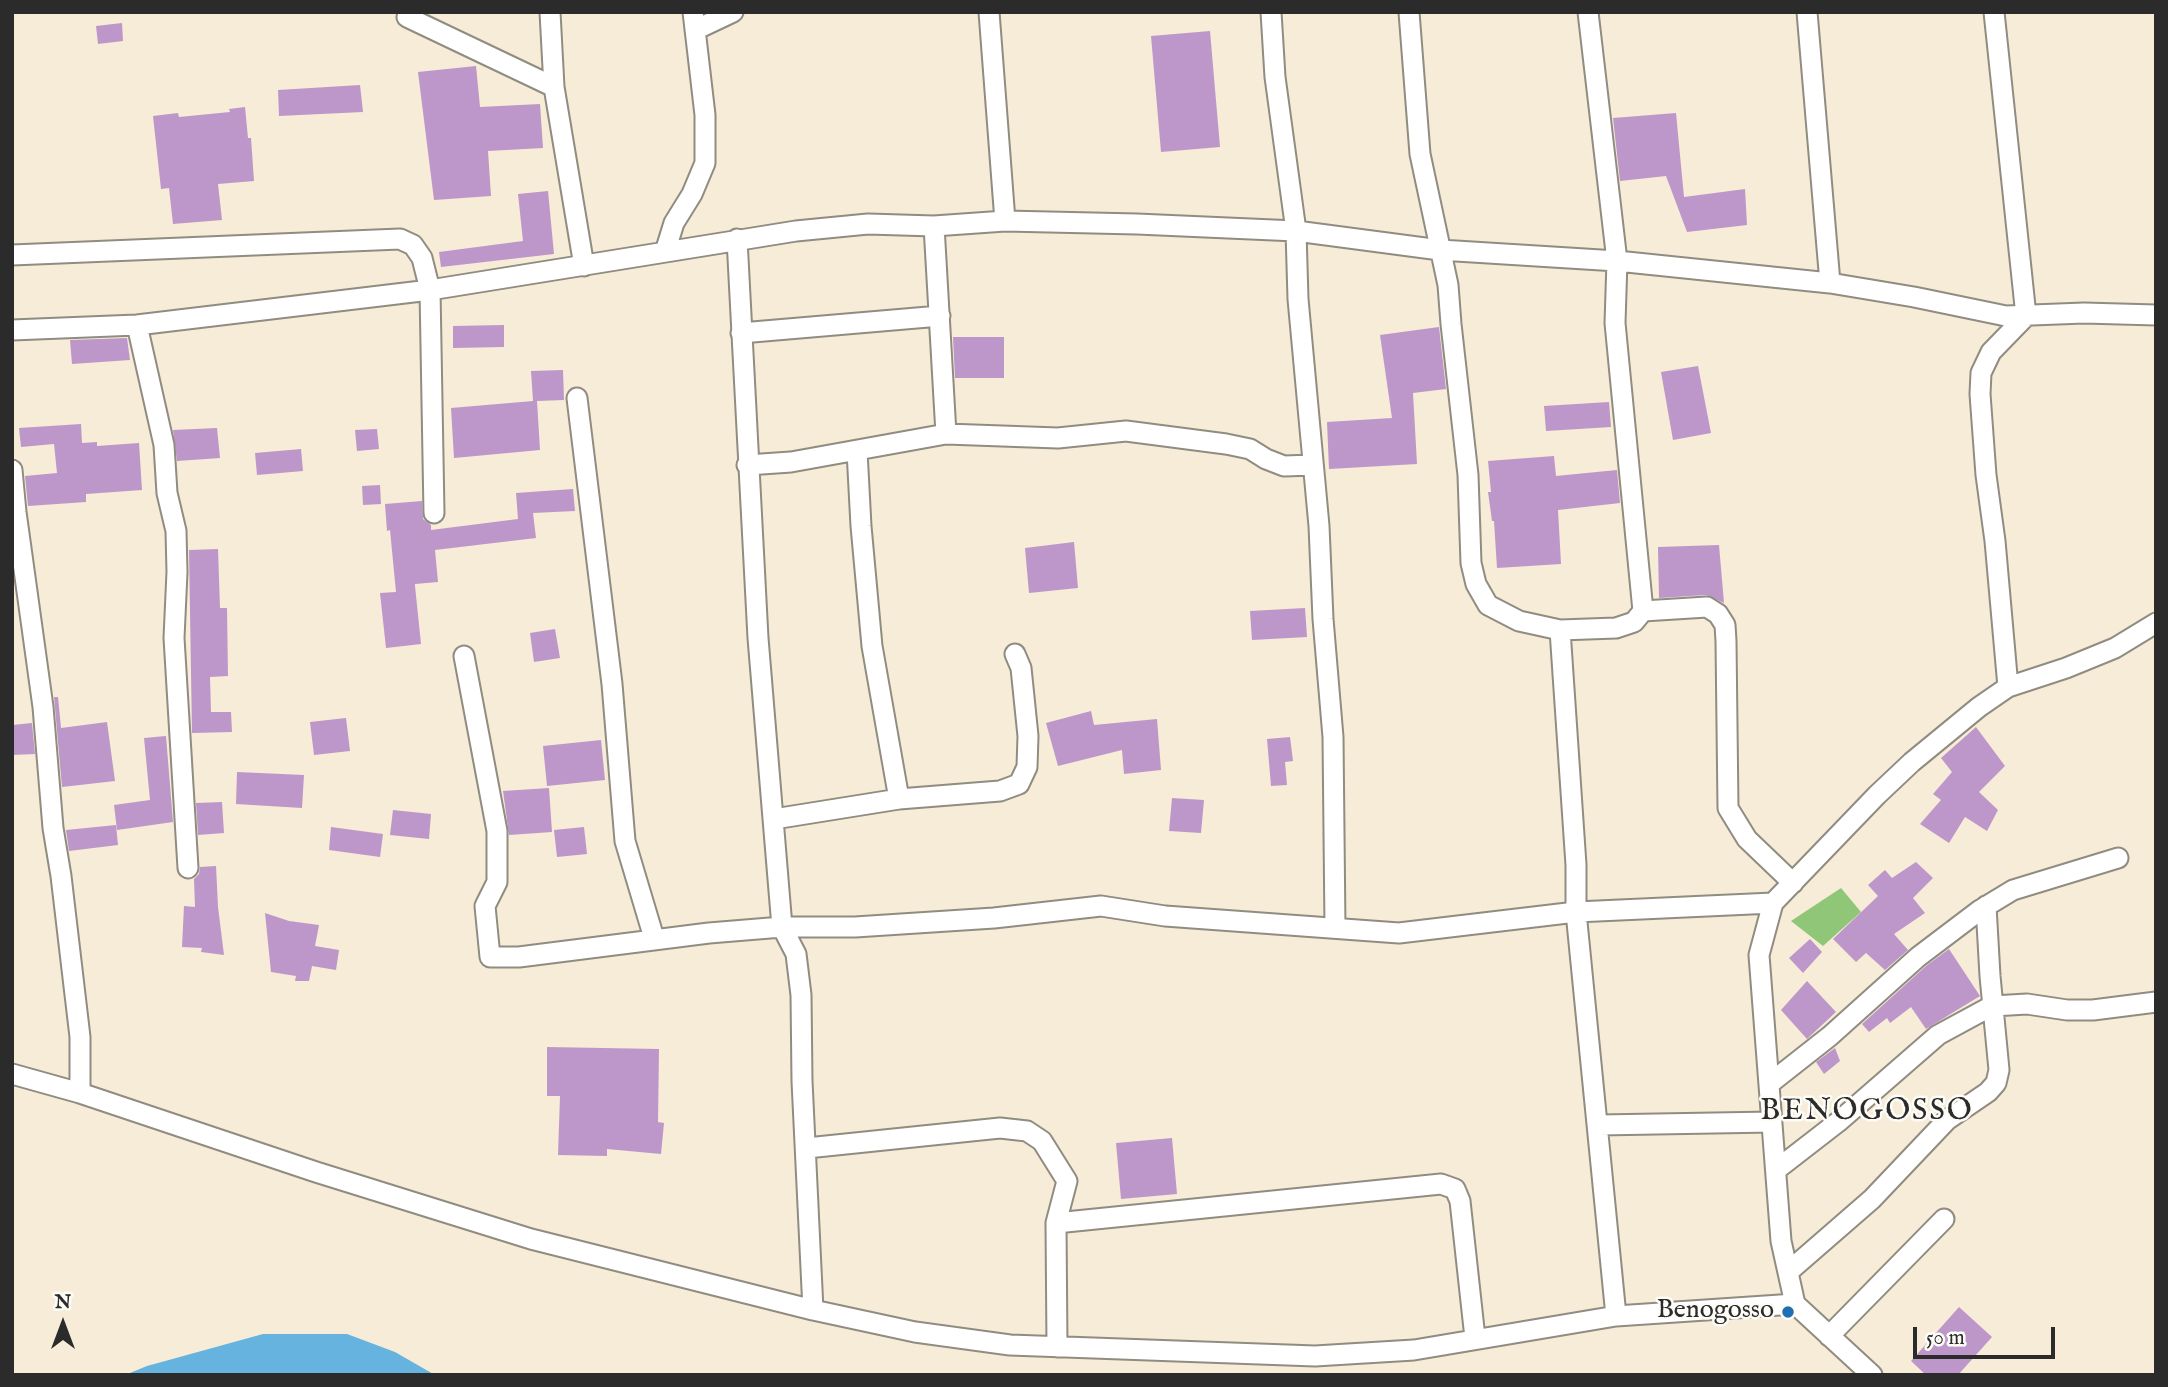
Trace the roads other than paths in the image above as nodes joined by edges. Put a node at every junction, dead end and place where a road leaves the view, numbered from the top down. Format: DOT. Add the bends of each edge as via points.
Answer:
graph roads {
  1 [pos="550,12"];
  2 [pos="733,12"];
  3 [pos="989,12"];
  4 [pos="1271,12"];
  5 [pos="1409,12"];
  6 [pos="1587,12"];
  7 [pos="1807,12"];
  8 [pos="1994,12"];
  9 [pos="407,17"];
  10 [pos="694,21"];
  11 [pos="554,87"];
  12 [pos="1005,221"];
  13 [pos="934,226"];
  14 [pos="1296,231"];
  15 [pos="737,239"];
  16 [pos="1440,250"];
  17 [pos="665,252"];
  18 [pos="12,255"];
  19 [pos="1617,261"];
  20 [pos="583,266"];
  21 [pos="1830,283"];
  22 [pos="430,290"];
  23 [pos="2156,315"];
  24 [pos="940,316"];
  25 [pos="2026,316"];
  26 [pos="137,325"];
  27 [pos="12,330"];
  28 [pos="741,334"];
  29 [pos="577,398"];
  30 [pos="946,434"];
  31 [pos="858,451"];
  32 [pos="747,465"];
  33 [pos="1313,465"];
  34 [pos="12,470"];
  35 [pos="434,513"];
  36 [pos="1643,611"];
  37 [pos="2156,623"];
  38 [pos="1560,630"];
  39 [pos="1014,654"];
  40 [pos="464,656"];
  41 [pos="2008,687"];
  42 [pos="899,799"];
  43 [pos="774,819"];
  44 [pos="2118,858"];
  45 [pos="188,868"];
  46 [pos="1793,883"];
  47 [pos="1773,903"];
  48 [pos="1986,906"];
  49 [pos="1576,912"];
  50 [pos="782,928"];
  51 [pos="1335,928"];
  52 [pos="654,939"];
  53 [pos="2156,1002"];
  54 [pos="1993,1006"];
  55 [pos="12,1074"];
  56 [pos="1769,1084"];
  57 [pos="80,1093"];
  58 [pos="1772,1122"];
  59 [pos="1599,1125"];
  60 [pos="807,1148"];
  61 [pos="1776,1170"];
  62 [pos="1944,1219"];
  63 [pos="1056,1223"];
  64 [pos="1788,1272"];
  65 [pos="1795,1304"];
  66 [pos="813,1310"];
  67 [pos="1616,1316"];
  68 [pos="1829,1336"];
  69 [pos="1475,1338"];
  70 [pos="1056,1347"];
  71 [pos="1872,1375"];
  1 -- 11 [label="street"];
  2 -- 10 [label="street"];
  3 -- 12 [label="street"];
  4 -- 14 [label="street"];
  5 -- 16 [label="street" via="1420,154"];
  6 -- 19 [label="street"];
  7 -- 21 [label="street"];
  8 -- 25 [label="street"];
  9 -- 11 [label="street"];
  10 -- 17 [label="street" via="705,115 705,163 674,223"];
  11 -- 20 [label="street"];
  12 -- 13 [label="street"];
  12 -- 14 [label="street"];
  13 -- 15 [label="street" via="869,224"];
  13 -- 24 [label="street"];
  14 -- 16 [label="street"];
  14 -- 33 [label="street"];
  15 -- 17 [label="street"];
  15 -- 28 [label="street"];
  16 -- 19 [label="street"];
  16 -- 38 [label="street" via="1448,285 1476,584 1488,605 1519,621"];
  17 -- 20 [label="street"];
  18 -- 22 [label="street" via="400,239 422,258"];
  19 -- 21 [label="street"];
  19 -- 36 [label="street" via="1615,323"];
  20 -- 22 [label="street"];
  21 -- 25 [label="street" via="2006,317"];
  22 -- 26 [label="street"];
  22 -- 35 [label="street"];
  23 -- 25 [label="street"];
  24 -- 28 [label="street"];
  24 -- 30 [label="street"];
  25 -- 41 [label="street" via="1991,352 1981,373"];
  26 -- 27 [label="street"];
  26 -- 45 [label="street" via="164,445 167,493 176,531 174,638"];
  28 -- 32 [label="street"];
  29 -- 52 [label="street" via="612,684 625,841"];
  30 -- 31 [label="street"];
  30 -- 33 [label="street" via="1058,438 1126,431 1250,449 1284,466"];
  31 -- 32 [label="street"];
  31 -- 42 [label="street" via="872,646"];
  32 -- 43 [label="street"];
  33 -- 51 [label="street" via="1333,737"];
  34 -- 57 [label="street" via="80,1037"];
  36 -- 38 [label="street" via="1634,622 1616,628"];
  36 -- 46 [label="street" via="1707,607 1718,614 1724,625 1728,808 1747,839"];
  37 -- 41 [label="street" via="2115,648"];
  38 -- 49 [label="street"];
  39 -- 42 [label="street" via="1021,668 1028,736 1027,767 1019,784 1000,791"];
  40 -- 52 [label="street" via="497,831 497,882 485,906 490,957"];
  41 -- 46 [label="street" via="1912,762"];
  42 -- 43 [label="street"];
  43 -- 50 [label="street"];
  44 -- 48 [label="street" via="2013,890"];
  46 -- 47 [label="street"];
  47 -- 49 [label="street"];
  47 -- 56 [label="street" via="1759,955"];
  48 -- 54 [label="street"];
  48 -- 56 [label="street" via="1918,957"];
  49 -- 51 [label="street" via="1399,933"];
  49 -- 59 [label="street"];
  50 -- 51 [label="street" via="855,928 1101,906 1165,916"];
  50 -- 52 [label="street"];
  50 -- 60 [label="street" via="796,954 801,995"];
  53 -- 54 [label="street" via="2093,1010"];
  54 -- 61 [label="street" via="1938,1035"];
  54 -- 64 [label="street" via="1999,1070 1996,1083 1947,1120 1872,1199"];
  55 -- 57 [label="street"];
  56 -- 58 [label="street"];
  57 -- 66 [label="street" via="531,1239"];
  58 -- 59 [label="street"];
  58 -- 61 [label="street"];
  59 -- 67 [label="street"];
  60 -- 63 [label="street" via="1000,1128 1027,1131 1042,1141 1067,1181"];
  60 -- 66 [label="street"];
  61 -- 64 [label="street"];
  62 -- 68 [label="street"];
  63 -- 69 [label="street" via="1441,1184 1455,1189 1460,1201"];
  63 -- 70 [label="street"];
  64 -- 65 [label="street"];
  65 -- 67 [label="street"];
  65 -- 68 [label="street"];
  66 -- 70 [label="street" via="915,1332"];
  67 -- 69 [label="street"];
  68 -- 71 [label="street"];
  69 -- 70 [label="street" via="1414,1350 1315,1356"];
}
